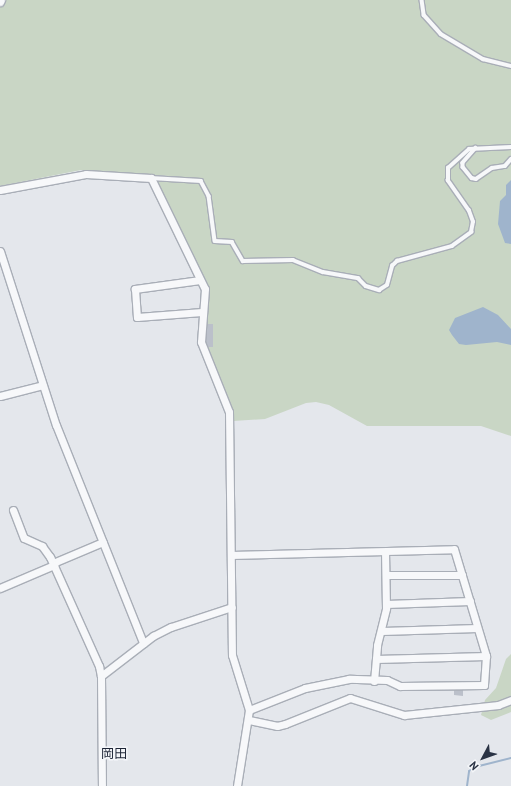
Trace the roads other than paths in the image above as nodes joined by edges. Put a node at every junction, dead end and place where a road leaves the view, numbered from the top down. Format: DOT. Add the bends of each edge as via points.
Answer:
graph roads {
  1 [pos="422,0"];
  2 [pos="511,66"];
  3 [pos="511,147"];
  4 [pos="476,148"];
  5 [pos="511,159"];
  6 [pos="151,178"];
  7 [pos="0,190"];
  8 [pos="0,252"];
  9 [pos="200,280"];
  10 [pos="202,312"];
  11 [pos="43,385"];
  12 [pos="0,396"];
  13 [pos="13,510"];
  14 [pos="103,542"];
  15 [pos="385,552"];
  16 [pos="231,555"];
  17 [pos="53,564"];
  18 [pos="386,575"];
  19 [pos="462,575"];
  20 [pos="0,588"];
  21 [pos="470,601"];
  22 [pos="386,604"];
  23 [pos="232,607"];
  24 [pos="477,628"];
  25 [pos="382,631"];
  26 [pos="143,643"];
  27 [pos="486,656"];
  28 [pos="376,659"];
  29 [pos="101,676"];
  30 [pos="374,681"];
  31 [pos="511,700"];
  32 [pos="249,710"];
  33 [pos="249,720"];
  34 [pos="102,786"];
  35 [pos="237,786"];
  1 -- 2 [label="lane" via="424,15 441,34 483,59"];
  3 -- 4 [label="lane"];
  4 -- 5 [label="lane" via="462,163 472,178 476,179 492,168 504,166"];
  4 -- 6 [label="lane" via="464,152 446,172 448,181 469,211 471,232 452,246 397,261 392,266 387,285 379,290 366,286 358,278 323,272 293,260 243,261 232,242 215,241 210,196 201,181"];
  6 -- 7 [label="street" via="86,174"];
  6 -- 9 [label="street"];
  8 -- 11 [label="street"];
  9 -- 10 [label="street" via="205,298"];
  9 -- 10 [label="street" via="135,289 137,317"];
  10 -- 16 [label="street" via="201,342 204,354 229,412"];
  11 -- 12 [label="street"];
  11 -- 14 [label="street" via="56,425"];
  13 -- 17 [label="street" via="24,538 42,546"];
  14 -- 17 [label="street"];
  14 -- 26 [label="street"];
  15 -- 16 [label="street"];
  15 -- 18 [label="street"];
  15 -- 19 [label="street" via="454,549"];
  16 -- 23 [label="street"];
  17 -- 20 [label="street"];
  17 -- 29 [label="street"];
  18 -- 19 [label="street"];
  18 -- 22 [label="street"];
  19 -- 21 [label="street"];
  21 -- 22 [label="street"];
  21 -- 24 [label="street"];
  22 -- 25 [label="street"];
  23 -- 26 [label="street" via="171,627"];
  23 -- 32 [label="street" via="232,655"];
  24 -- 25 [label="street"];
  24 -- 27 [label="street"];
  25 -- 28 [label="street"];
  26 -- 29 [label="street"];
  27 -- 28 [label="street"];
  27 -- 30 [label="street" via="484,685 400,686 387,680"];
  28 -- 30 [label="street"];
  29 -- 34 [label="street"];
  30 -- 32 [label="street" via="349,678 326,682"];
  31 -- 33 [label="street" via="498,706 404,715 345,699 277,726"];
  32 -- 33 [label="street"];
  33 -- 35 [label="street"];
}
